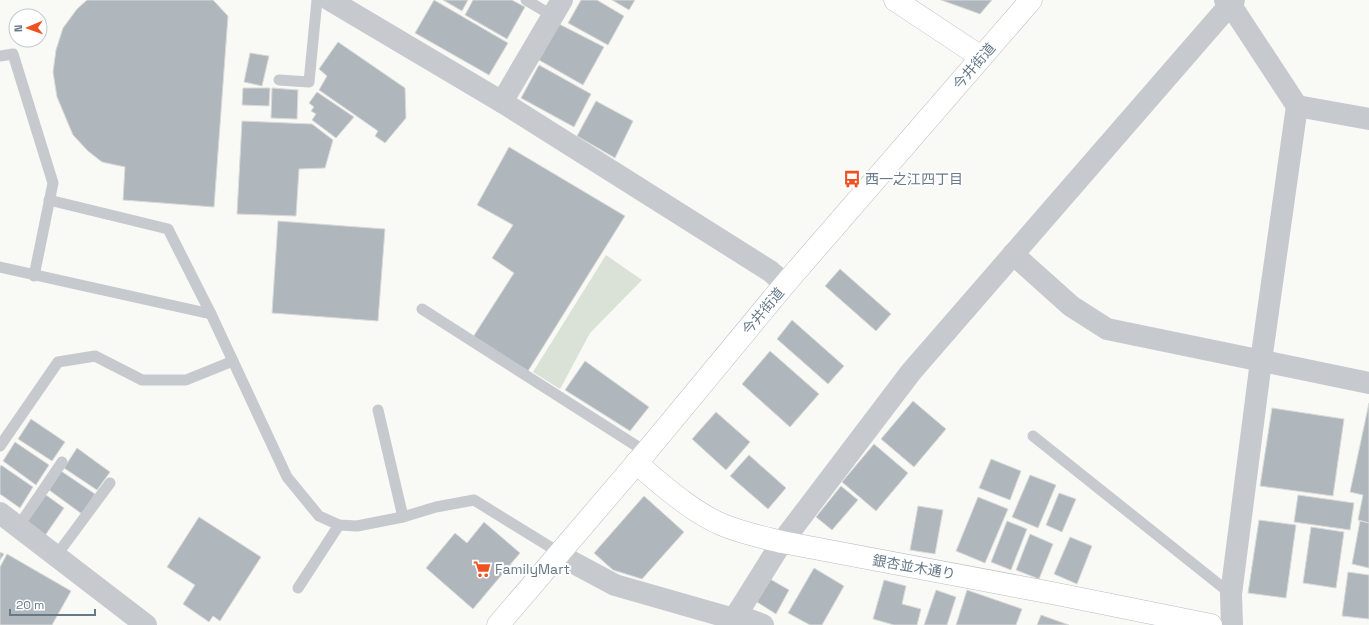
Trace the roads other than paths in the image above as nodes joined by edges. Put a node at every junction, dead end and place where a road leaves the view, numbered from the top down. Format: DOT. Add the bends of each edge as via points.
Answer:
graph roads {
  1 [pos="317,0"];
  2 [pos="330,0"];
  3 [pos="526,0"];
  4 [pos="895,0"];
  5 [pos="1031,0"];
  6 [pos="1230,1"];
  7 [pos="557,8"];
  8 [pos="0,56"];
  9 [pos="981,57"];
  10 [pos="279,80"];
  11 [pos="502,102"];
  12 [pos="1297,106"];
  13 [pos="1369,119"];
  14 [pos="49,200"];
  15 [pos="1013,254"];
  16 [pos="0,268"];
  17 [pos="34,276"];
  18 [pos="785,284"];
  19 [pos="422,309"];
  20 [pos="212,314"];
  21 [pos="233,361"];
  22 [pos="1261,361"];
  23 [pos="1369,383"];
  24 [pos="378,410"];
  25 [pos="1033,436"];
  26 [pos="0,446"];
  27 [pos="641,457"];
  28 [pos="62,462"];
  29 [pos="110,483"];
  30 [pos="0,513"];
  31 [pos="402,517"];
  32 [pos="339,525"];
  33 [pos="18,527"];
  34 [pos="782,542"];
  35 [pos="560,553"];
  36 [pos="56,556"];
  37 [pos="298,588"];
  38 [pos="1231,594"];
  39 [pos="732,622"];
  40 [pos="146,625"];
  41 [pos="498,625"];
  42 [pos="763,625"];
  43 [pos="1211,625"];
  44 [pos="1232,625"];
  1 -- 10 [label="lane" via="309,82"];
  2 -- 11 [label="street"];
  3 -- 7 [label="lane"];
  4 -- 9 [label="street"];
  5 -- 9 [label="street, 今井街道"];
  6 -- 12 [label="street"];
  6 -- 15 [label="street"];
  7 -- 11 [label="street"];
  8 -- 14 [label="lane" via="13,54 53,183"];
  9 -- 18 [label="street, 今井街道"];
  11 -- 18 [label="street" via="770,271"];
  12 -- 13 [label="street"];
  12 -- 22 [label="street"];
  14 -- 17 [label="lane"];
  14 -- 20 [label="lane" via="168,229"];
  15 -- 22 [label="street" via="1071,306 1108,329"];
  15 -- 34 [label="street" via="911,372"];
  16 -- 17 [label="lane"];
  17 -- 20 [label="lane"];
  18 -- 27 [label="street, 今井街道"];
  19 -- 27 [label="lane"];
  20 -- 21 [label="lane"];
  21 -- 26 [label="lane" via="186,380 142,380 94,356 58,362"];
  21 -- 32 [label="lane" via="287,477 318,516"];
  22 -- 23 [label="street"];
  22 -- 38 [label="street"];
  24 -- 31 [label="lane"];
  25 -- 38 [label="lane"];
  27 -- 34 [label="street, 銀杏並木通り" via="677,496 702,514 722,525"];
  27 -- 35 [label="street, 今井街道"];
  28 -- 33 [label="lane"];
  29 -- 36 [label="lane"];
  30 -- 33 [label="street"];
  31 -- 32 [label="lane" via="357,526"];
  31 -- 35 [label="lane" via="474,500"];
  32 -- 37 [label="lane"];
  33 -- 36 [label="street"];
  34 -- 39 [label="street"];
  34 -- 43 [label="street, 銀杏並木通り"];
  35 -- 39 [label="street" via="615,585"];
  35 -- 41 [label="street, 今井街道"];
  36 -- 40 [label="street"];
  38 -- 44 [label="street"];
  39 -- 42 [label="street" via="750,620"];
}
